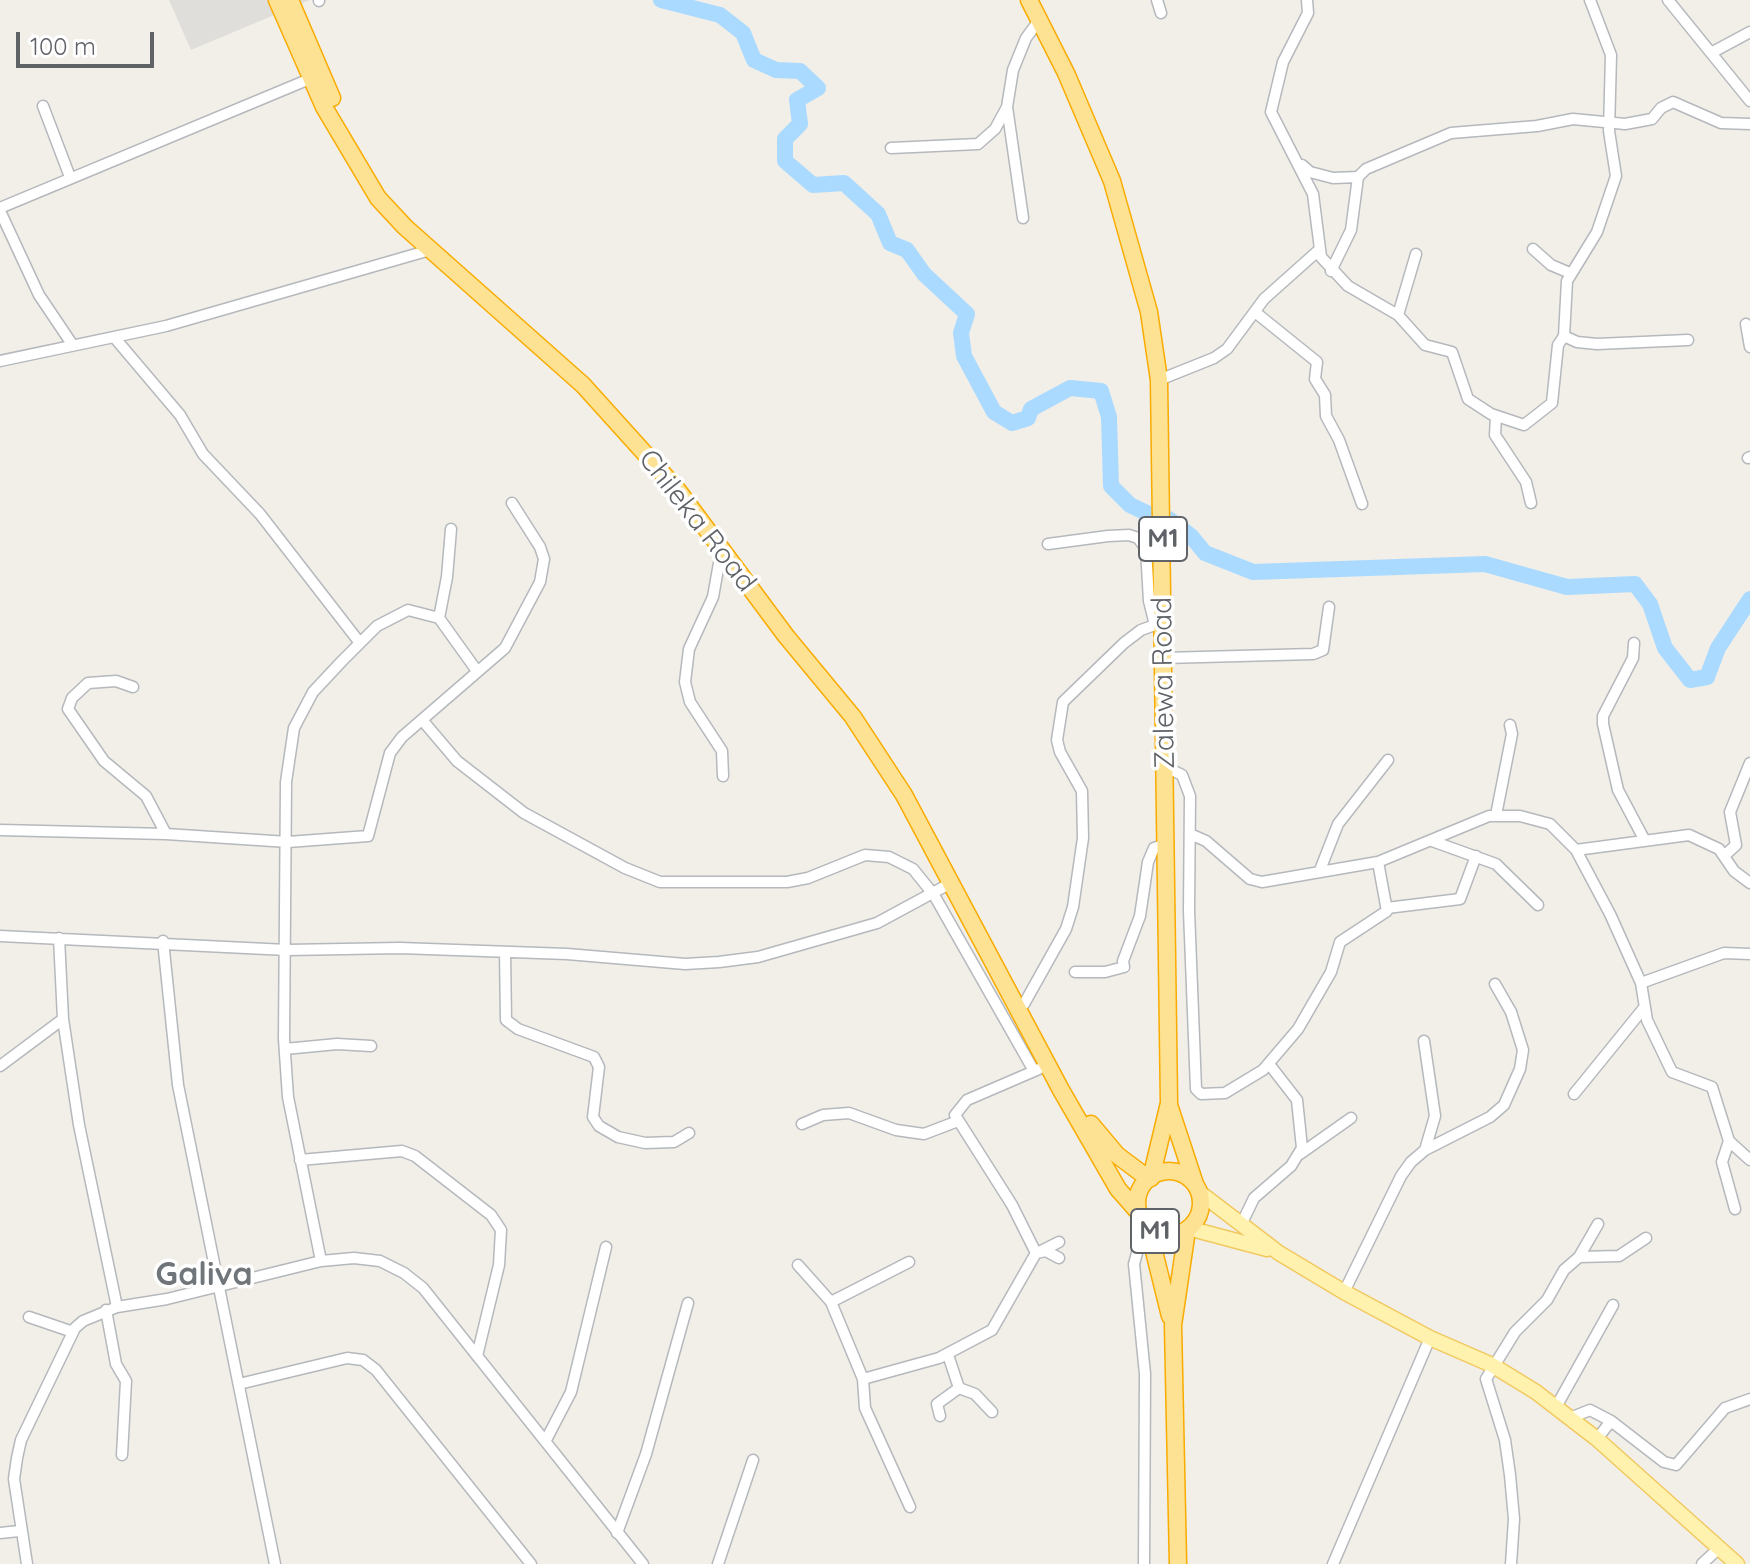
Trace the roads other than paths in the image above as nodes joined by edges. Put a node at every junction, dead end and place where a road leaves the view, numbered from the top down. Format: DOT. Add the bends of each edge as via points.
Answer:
graph roads {
  1 [pos="277,0"];
  2 [pos="290,0"];
  3 [pos="1029,0"];
  4 [pos="1157,0"];
  5 [pos="1307,0"];
  6 [pos="1590,0"];
  7 [pos="1668,0"];
  8 [pos="1161,13"];
  9 [pos="1040,19"];
  10 [pos="1750,32"];
  11 [pos="1711,53"];
  12 [pos="317,76"];
  13 [pos="1750,101"];
  14 [pos="43,106"];
  15 [pos="1007,107"];
  16 [pos="1610,124"];
  17 [pos="1750,124"];
  18 [pos="891,148"];
  19 [pos="1298,162"];
  20 [pos="70,177"];
  21 [pos="1358,177"];
  22 [pos="0,209"];
  23 [pos="1023,218"];
  24 [pos="1320,249"];
  25 [pos="1533,249"];
  26 [pos="430,250"];
  27 [pos="1416,254"];
  28 [pos="1331,271"];
  29 [pos="1570,273"];
  30 [pos="1255,312"];
  31 [pos="1398,315"];
  32 [pos="1746,324"];
  33 [pos="1564,336"];
  34 [pos="114,337"];
  35 [pos="1688,340"];
  36 [pos="72,344"];
  37 [pos="1750,347"];
  38 [pos="0,361"];
  39 [pos="1159,380"];
  40 [pos="1496,416"];
  41 [pos="512,503"];
  42 [pos="1531,503"];
  43 [pos="1362,504"];
  44 [pos="451,529"];
  45 [pos="1048,544"];
  46 [pos="721,552"];
  47 [pos="1329,607"];
  48 [pos="439,618"];
  49 [pos="1159,624"];
  50 [pos="360,643"];
  51 [pos="1634,643"];
  52 [pos="1164,658"];
  53 [pos="477,671"];
  54 [pos="133,687"];
  55 [pos="423,721"];
  56 [pos="1510,725"];
  57 [pos="1388,760"];
  58 [pos="1750,763"];
  59 [pos="1166,767"];
  60 [pos="723,776"];
  61 [pos="1496,815"];
  62 [pos="0,830"];
  63 [pos="166,834"];
  64 [pos="1190,834"];
  65 [pos="1644,839"];
  66 [pos="1432,841"];
  67 [pos="288,842"];
  68 [pos="1166,844"];
  69 [pos="1576,850"];
  70 [pos="1476,856"];
  71 [pos="1724,856"];
  72 [pos="1378,862"];
  73 [pos="1320,870"];
  74 [pos="951,883"];
  75 [pos="1750,883"];
  76 [pos="934,895"];
  77 [pos="1538,905"];
  78 [pos="1387,908"];
  79 [pos="0,936"];
  80 [pos="59,938"];
  81 [pos="163,941"];
  82 [pos="287,950"];
  83 [pos="505,952"];
  84 [pos="1750,954"];
  85 [pos="1075,972"];
  86 [pos="1641,983"];
  87 [pos="1495,984"];
  88 [pos="1024,1004"];
  89 [pos="1643,1009"];
  90 [pos="63,1019"];
  91 [pos="1424,1041"];
  92 [pos="371,1046"];
  93 [pos="285,1049"];
  94 [pos="1269,1064"];
  95 [pos="0,1066"];
  96 [pos="1041,1068"];
  97 [pos="1574,1094"];
  98 [pos="1169,1103"];
  99 [pos="1351,1118"];
  100 [pos="958,1121"];
  101 [pos="802,1124"];
  102 [pos="689,1133"];
  103 [pos="1729,1141"];
  104 [pos="1425,1150"];
  105 [pos="1300,1154"];
  106 [pos="300,1160"];
  107 [pos="1750,1160"];
  108 [pos="1150,1178"];
  109 [pos="1197,1188"];
  110 [pos="1735,1209"];
  111 [pos="1598,1224"];
  112 [pos="1145,1225"];
  113 [pos="1241,1225"];
  114 [pos="1188,1229"];
  115 [pos="1646,1238"];
  116 [pos="1059,1242"];
  117 [pos="606,1247"];
  118 [pos="1038,1252"];
  119 [pos="1279,1253"];
  120 [pos="1579,1257"];
  121 [pos="1059,1258"];
  122 [pos="321,1261"];
  123 [pos="909,1262"];
  124 [pos="798,1265"];
  125 [pos="218,1287"];
  126 [pos="1344,1292"];
  127 [pos="831,1302"];
  128 [pos="688,1303"];
  129 [pos="1613,1305"];
  130 [pos="111,1308"];
  131 [pos="29,1317"];
  132 [pos="1173,1325"];
  133 [pos="73,1332"];
  134 [pos="1430,1338"];
  135 [pos="948,1355"];
  136 [pos="477,1356"];
  137 [pos="1492,1365"];
  138 [pos="863,1379"];
  139 [pos="239,1384"];
  140 [pos="959,1388"];
  141 [pos="1750,1399"];
  142 [pos="1556,1407"];
  143 [pos="992,1412"];
  144 [pos="940,1416"];
  145 [pos="1570,1418"];
  146 [pos="1611,1421"];
  147 [pos="1597,1439"];
  148 [pos="546,1440"];
  149 [pos="122,1455"];
  150 [pos="753,1460"];
  151 [pos="910,1507"];
  152 [pos="19,1531"];
  153 [pos="0,1533"];
  154 [pos="617,1533"];
  155 [pos="1719,1548"];
  156 [pos="27,1564"];
  157 [pos="275,1564"];
  158 [pos="531,1564"];
  159 [pos="643,1564"];
  160 [pos="718,1564"];
  161 [pos="1144,1564"];
  162 [pos="1178,1564"];
  163 [pos="1333,1564"];
  164 [pos="1511,1564"];
  165 [pos="1702,1564"];
  166 [pos="1737,1564"];
  1 -- 12 [label="highway, Chileka Road"];
  2 -- 12 [label="highway, Chileka Road"];
  3 -- 9 [label="highway, Zalewa Road / M1"];
  4 -- 8 [label="street"];
  5 -- 19 [label="street" via="1308,13 1283,62 1271,112"];
  6 -- 16 [label="street" via="1611,55"];
  7 -- 11 [label="street"];
  9 -- 15 [label="street" via="1013,70"];
  9 -- 39 [label="highway, Zalewa Road / M1" via="1112,181 1149,312"];
  10 -- 11 [label="street"];
  11 -- 13 [label="street"];
  12 -- 20 [label="street"];
  12 -- 26 [label="highway, Chileka Road" via="344,143 378,198"];
  12 -- 88 [label="highway" via="387,193 595,387 682,484 858,710 913,794"];
  14 -- 20 [label="street"];
  15 -- 18 [label="street" via="995,129 978,144"];
  15 -- 23 [label="street"];
  16 -- 17 [label="street" via="1652,119 1673,102 1721,123"];
  16 -- 21 [label="street" via="1573,119 1451,133"];
  16 -- 29 [label="street" via="1616,176 1597,232"];
  19 -- 21 [label="street" via="1320,175"];
  19 -- 24 [label="street" via="1317,208"];
  20 -- 22 [label="street"];
  21 -- 28 [label="street" via="1354,222"];
  22 -- 36 [label="street" via="39,295"];
  24 -- 28 [label="street"];
  24 -- 30 [label="street" via="1286,276"];
  25 -- 29 [label="street"];
  26 -- 34 [label="street"];
  26 -- 46 [label="highway, Chileka Road" via="583,385 676,488"];
  27 -- 31 [label="street"];
  28 -- 31 [label="street"];
  29 -- 33 [label="street"];
  30 -- 39 [label="street" via="1227,349"];
  30 -- 43 [label="street" via="1317,362 1315,379 1325,395 1326,416"];
  31 -- 40 [label="street" via="1425,345 1452,352 1468,399"];
  32 -- 37 [label="street"];
  33 -- 35 [label="street" via="1597,344"];
  33 -- 40 [label="street" via="1558,345 1552,403 1524,425"];
  34 -- 36 [label="street"];
  34 -- 50 [label="street"];
  36 -- 38 [label="street"];
  39 -- 49 [label="highway, Zalewa Road / M1"];
  40 -- 42 [label="street" via="1495,435 1526,482"];
  41 -- 53 [label="street" via="540,547 544,571 505,648"];
  44 -- 48 [label="street"];
  45 -- 49 [label="street" via="1138,538 1146,549 1149,601"];
  46 -- 60 [label="street" via="708,612 689,649 685,682 690,702 722,751"];
  46 -- 74 [label="highway, Chileka Road" via="876,749"];
  47 -- 52 [label="street" via="1323,650 1313,654"];
  48 -- 50 [label="street" via="408,610 377,626"];
  48 -- 53 [label="street"];
  49 -- 52 [label="highway, Zalewa Road / M1"];
  49 -- 88 [label="street" via="1124,643 1069,694 1059,714 1060,752 1082,791 1083,838 1066,929"];
  50 -- 67 [label="street" via="313,692 294,728 286,782"];
  51 -- 65 [label="street" via="1633,658 1603,724 1618,790"];
  52 -- 59 [label="highway, Zalewa Road / M1"];
  53 -- 55 [label="street"];
  54 -- 63 [label="street" via="116,681 88,683 68,709 104,761 146,796"];
  55 -- 67 [label="street" via="390,753 368,836"];
  55 -- 76 [label="street" via="457,761 524,813 660,882 787,882 879,855 920,874"];
  56 -- 61 [label="street"];
  57 -- 73 [label="street" via="1338,824"];
  58 -- 71 [label="street" via="1730,812 1736,845"];
  59 -- 64 [label="street" via="1188,784"];
  59 -- 68 [label="highway, Zalewa Road / M1"];
  61 -- 66 [label="street"];
  61 -- 69 [label="street" via="1550,824"];
  62 -- 63 [label="street"];
  63 -- 67 [label="street"];
  64 -- 73 [label="street" via="1250,879 1262,882"];
  64 -- 94 [label="street" via="1196,1089 1204,1095 1225,1093"];
  65 -- 69 [label="street"];
  65 -- 71 [label="street" via="1689,835"];
  66 -- 70 [label="street"];
  66 -- 72 [label="street"];
  67 -- 82 [label="street"];
  68 -- 85 [label="street" via="1154,848 1148,862 1140,916 1124,967"];
  68 -- 98 [label="highway, Zalewa Road / M1"];
  69 -- 86 [label="street"];
  70 -- 77 [label="street" via="1496,864"];
  70 -- 78 [label="street" via="1460,899"];
  71 -- 75 [label="street"];
  72 -- 73 [label="street"];
  72 -- 78 [label="street"];
  74 -- 76 [label="street"];
  74 -- 96 [label="highway, Chileka Road"];
  76 -- 83 [label="street" via="877,923 758,957 685,964"];
  76 -- 96 [label="street"];
  78 -- 94 [label="street" via="1340,942 1311,1010"];
  79 -- 80 [label="street"];
  80 -- 81 [label="street"];
  80 -- 90 [label="street"];
  81 -- 82 [label="street"];
  81 -- 125 [label="street" via="178,1085"];
  82 -- 83 [label="street"];
  82 -- 93 [label="street"];
  83 -- 102 [label="street" via="506,1020 594,1057 599,1067 593,1117 599,1126 645,1143 674,1142"];
  84 -- 86 [label="street" via="1724,953"];
  86 -- 89 [label="street"];
  87 -- 104 [label="street" via="1523,1050 1520,1069 1504,1105 1490,1117"];
  88 -- 108 [label="highway" via="1099,1137"];
  89 -- 97 [label="street"];
  89 -- 103 [label="street" via="1672,1072 1712,1087"];
  90 -- 95 [label="street"];
  90 -- 130 [label="street"];
  91 -- 104 [label="street" via="1435,1116"];
  92 -- 93 [label="street"];
  93 -- 106 [label="street"];
  94 -- 105 [label="street" via="1297,1100"];
  96 -- 100 [label="street" via="967,1100 955,1115"];
  96 -- 112 [label="highway, Chileka Road" via="1061,1090"];
  98 -- 108 [label="highway, Zalewa Road / M1"];
  98 -- 109 [label="highway, Zalewa Road / M1"];
  99 -- 105 [label="street"];
  100 -- 101 [label="street" via="924,1134 849,1113"];
  100 -- 118 [label="street"];
  103 -- 107 [label="street"];
  103 -- 110 [label="street" via="1722,1162"];
  104 -- 126 [label="street" via="1401,1176"];
  105 -- 113 [label="street" via="1254,1198"];
  106 -- 122 [label="street"];
  106 -- 136 [label="street" via="402,1151 491,1215 501,1230 499,1265"];
  108 -- 109 [label="highway, M1" via="1177,1173"];
  108 -- 112 [label="highway, M1" via="1140,1191"];
  109 -- 113 [label="main road"];
  109 -- 114 [label="highway, M1" via="1200,1212"];
  111 -- 120 [label="street"];
  112 -- 114 [label="highway, M1" via="1167,1235"];
  112 -- 132 [label="highway, M1"];
  112 -- 161 [label="street" via="1134,1264 1145,1374"];
  113 -- 119 [label="main road"];
  114 -- 119 [label="main road"];
  114 -- 132 [label="highway, M1"];
  115 -- 120 [label="street" via="1613,1258"];
  116 -- 118 [label="street"];
  117 -- 148 [label="street" via="571,1392"];
  118 -- 121 [label="street"];
  118 -- 135 [label="street" via="998,1324"];
  119 -- 126 [label="main road"];
  120 -- 137 [label="street"];
  122 -- 125 [label="street"];
  122 -- 136 [label="street" via="380,1261 404,1273 423,1288"];
  123 -- 127 [label="street"];
  124 -- 127 [label="street"];
  125 -- 130 [label="street"];
  125 -- 139 [label="street"];
  126 -- 134 [label="main road"];
  127 -- 138 [label="street"];
  128 -- 154 [label="street" via="646,1454"];
  129 -- 142 [label="street"];
  130 -- 133 [label="street"];
  130 -- 149 [label="street" via="116,1364 126,1381"];
  131 -- 133 [label="street"];
  132 -- 162 [label="highway, M1"];
  133 -- 152 [label="street" via="21,1440 14,1479"];
  134 -- 137 [label="main road"];
  134 -- 163 [label="street"];
  135 -- 138 [label="street"];
  135 -- 140 [label="street"];
  136 -- 148 [label="street"];
  137 -- 142 [label="main road"];
  137 -- 164 [label="street" via="1486,1379 1505,1440 1512,1491"];
  138 -- 151 [label="street" via="862,1399"];
  139 -- 157 [label="street"];
  139 -- 158 [label="street" via="347,1358 363,1360"];
  140 -- 143 [label="street" via="975,1394"];
  140 -- 144 [label="street" via="937,1404"];
  141 -- 146 [label="street" via="1725,1408 1676,1465 1664,1462"];
  142 -- 145 [label="main road"];
  145 -- 146 [label="street" via="1590,1410"];
  145 -- 147 [label="main road"];
  146 -- 147 [label="street"];
  147 -- 155 [label="main road"];
  148 -- 154 [label="street"];
  150 -- 160 [label="street"];
  152 -- 153 [label="street"];
  152 -- 156 [label="street"];
  154 -- 159 [label="street"];
  155 -- 165 [label="street"];
  155 -- 166 [label="main road"];
}
